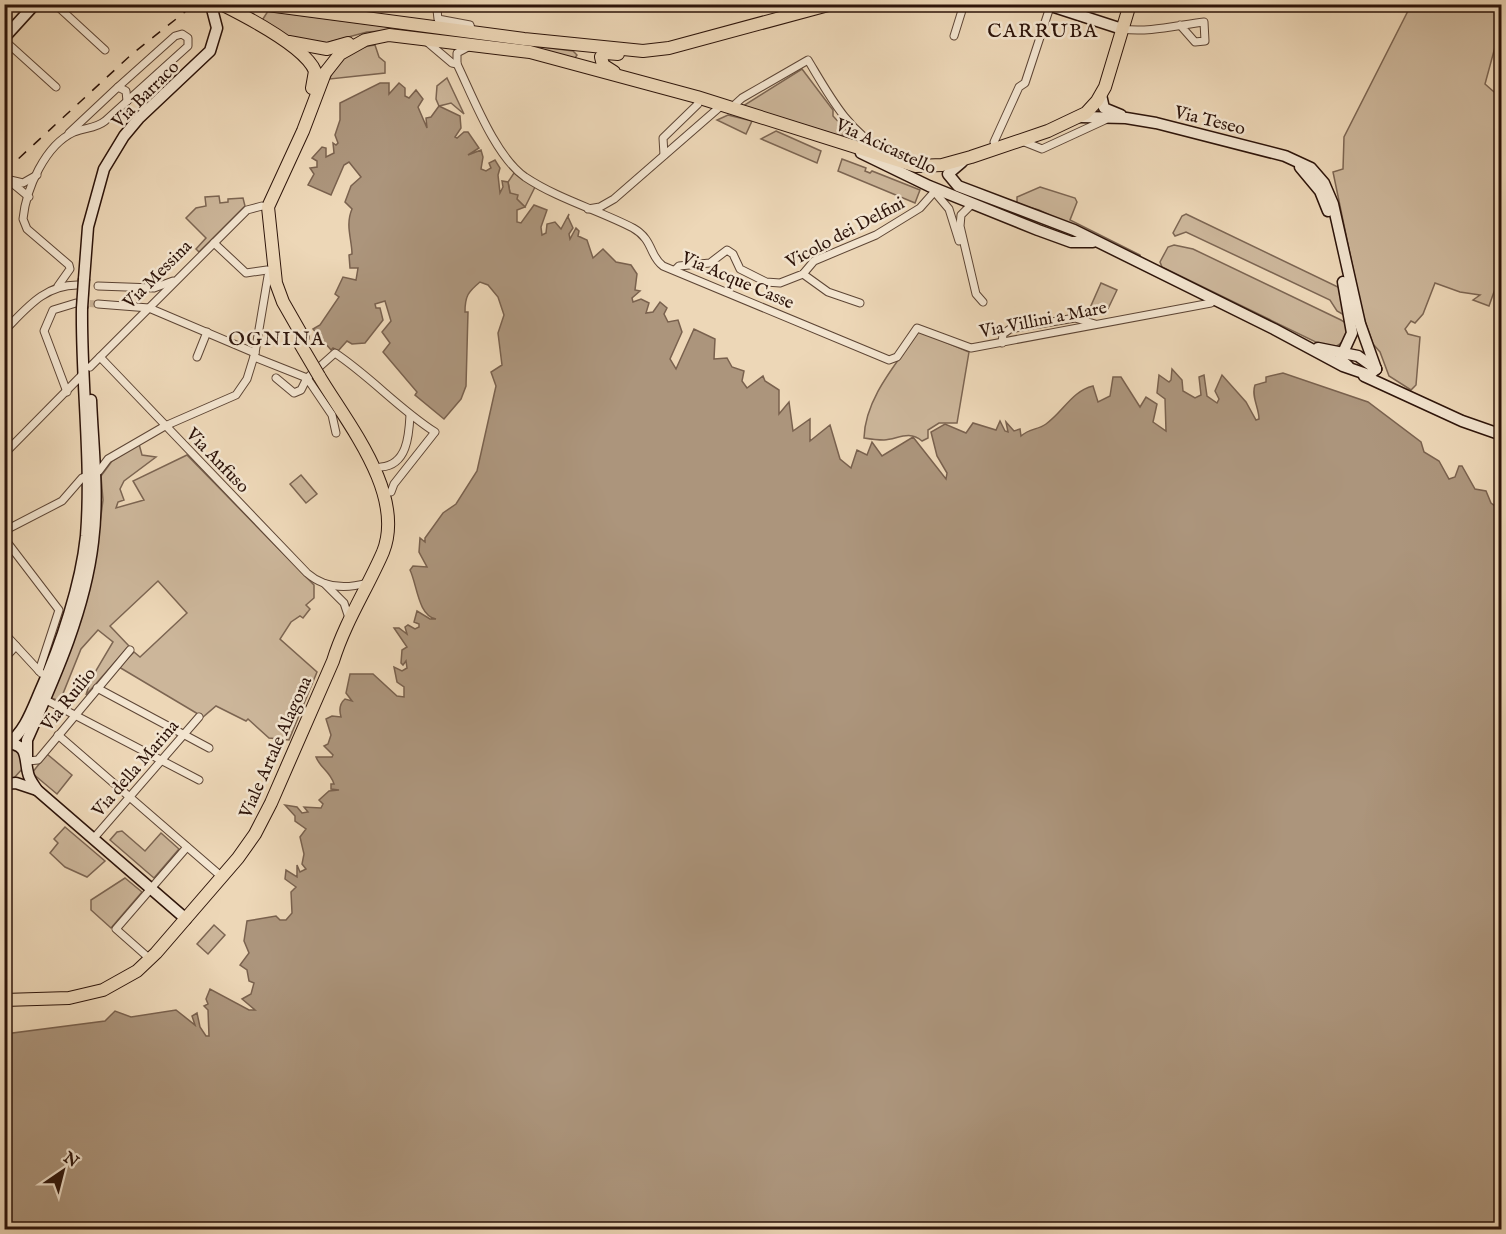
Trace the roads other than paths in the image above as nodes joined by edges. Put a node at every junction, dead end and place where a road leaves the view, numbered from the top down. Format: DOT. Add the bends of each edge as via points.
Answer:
graph roads {
  1 [pos="35,4"];
  2 [pos="55,4"];
  3 [pos="260,4"];
  4 [pos="442,4"];
  5 [pos="832,4"];
  6 [pos="964,4"];
  7 [pos="1130,4"];
  8 [pos="214,5"];
  9 [pos="1049,5"];
  10 [pos="1180,25"];
  11 [pos="1122,29"];
  12 [pos="389,35"];
  13 [pos="954,36"];
  14 [pos="421,38"];
  15 [pos="473,38"];
  16 [pos="4,39"];
  17 [pos="280,39"];
  18 [pos="524,39"];
  19 [pos="105,50"];
  20 [pos="633,50"];
  21 [pos="458,64"];
  22 [pos="572,64"];
  23 [pos="627,78"];
  24 [pos="56,87"];
  25 [pos="118,87"];
  26 [pos="1101,95"];
  27 [pos="697,97"];
  28 [pos="127,101"];
  29 [pos="727,107"];
  30 [pos="89,114"];
  31 [pos="1080,117"];
  32 [pos="1109,118"];
  33 [pos="1126,118"];
  34 [pos="96,128"];
  35 [pos="860,134"];
  36 [pos="63,140"];
  37 [pos="1019,140"];
  38 [pos="846,143"];
  39 [pos="996,147"];
  40 [pos="664,155"];
  41 [pos="1285,156"];
  42 [pos="971,157"];
  43 [pos="909,164"];
  44 [pos="37,175"];
  45 [pos="5,179"];
  46 [pos="23,183"];
  47 [pos="932,189"];
  48 [pos="30,194"];
  49 [pos="972,204"];
  50 [pos="588,209"];
  51 [pos="261,212"];
  52 [pos="1051,221"];
  53 [pos="214,243"];
  54 [pos="1076,243"];
  55 [pos="1113,249"];
  56 [pos="964,251"];
  57 [pos="675,270"];
  58 [pos="268,273"];
  59 [pos="803,274"];
  60 [pos="180,277"];
  61 [pos="80,282"];
  62 [pos="58,286"];
  63 [pos="98,286"];
  64 [pos="154,288"];
  65 [pos="1213,298"];
  66 [pos="158,299"];
  67 [pos="983,302"];
  68 [pos="860,303"];
  69 [pos="98,304"];
  70 [pos="79,306"];
  71 [pos="149,308"];
  72 [pos="1097,325"];
  73 [pos="4,331"];
  74 [pos="207,332"];
  75 [pos="301,340"];
  76 [pos="1002,343"];
  77 [pos="1304,344"];
  78 [pos="1337,352"];
  79 [pos="254,355"];
  80 [pos="100,357"];
  81 [pos="196,357"];
  82 [pos="894,359"];
  83 [pos="1376,369"];
  84 [pos="86,370"];
  85 [pos="1354,370"];
  86 [pos="315,375"];
  87 [pos="276,378"];
  88 [pos="67,392"];
  89 [pos="1412,397"];
  90 [pos="410,415"];
  91 [pos="165,426"];
  92 [pos="336,433"];
  93 [pos="1502,435"];
  94 [pos="4,454"];
  95 [pos="381,467"];
  96 [pos="90,475"];
  97 [pos="391,492"];
  98 [pos="4,531"];
  99 [pos="4,538"];
  100 [pos="320,582"];
  101 [pos="367,584"];
  102 [pos="349,618"];
  103 [pos="66,621"];
  104 [pos="55,628"];
  105 [pos="4,633"];
  106 [pos="16,646"];
  107 [pos="130,650"];
  108 [pos="4,659"];
  109 [pos="333,661"];
  110 [pos="43,674"];
  111 [pos="97,688"];
  112 [pos="46,700"];
  113 [pos="75,714"];
  114 [pos="199,717"];
  115 [pos="184,734"];
  116 [pos="58,735"];
  117 [pos="6,743"];
  118 [pos="209,748"];
  119 [pos="162,759"];
  120 [pos="27,762"];
  121 [pos="199,780"];
  122 [pos="10,783"];
  123 [pos="38,790"];
  124 [pos="129,797"];
  125 [pos="94,838"];
  126 [pos="187,847"];
  127 [pos="223,876"];
  128 [pos="151,888"];
  129 [pos="186,919"];
  130 [pos="149,960"];
  131 [pos="4,1000"];
  1 -- 16 [label="main road"];
  2 -- 19 [label="street"];
  3 -- 15 [label="main road"];
  4 -- 15 [label="street" via="436,12 438,18 470,25"];
  5 -- 20 [label="main road" via="658,50"];
  6 -- 13 [label="street"];
  7 -- 11 [label="main road"];
  8 -- 17 [label="main road"];
  8 -- 61 [label="main road, Via Barraco" via="217,28 210,51 139,118 104,169 88,227"];
  9 -- 11 [label="main road"];
  9 -- 39 [label="street" via="1025,82 1019,87 994,142"];
  10 -- 10 [label="street" via="1204,22 1205,41 1195,42"];
  10 -- 11 [label="street"];
  11 -- 26 [label="main road"];
  12 -- 14 [label="main road"];
  12 -- 17 [label="main road" via="365,36 327,49"];
  12 -- 51 [label="main road" via="358,43 340,54 325,73 303,131"];
  14 -- 15 [label="main road"];
  14 -- 21 [label="street"];
  15 -- 18 [label="main road"];
  15 -- 21 [label="street" via="457,53"];
  15 -- 22 [label="main road"];
  16 -- 24 [label="street"];
  17 -- 51 [label="main road" via="310,61 315,76"];
  18 -- 20 [label="main road"];
  18 -- 22 [label="main road" via="536,45 578,49 581,56"];
  20 -- 23 [label="main road" via="601,57 603,65"];
  21 -- 50 [label="street, Via Acque Casse" via="504,156 524,176"];
  22 -- 23 [label="main road, Via Acicastello"];
  23 -- 27 [label="main road, Via Acicastello"];
  25 -- 28 [label="street" via="126,91"];
  25 -- 28 [label="street" via="175,36 183,34 189,38 188,46"];
  25 -- 30 [label="street"];
  26 -- 31 [label="main road"];
  26 -- 33 [label="main road" via="1104,108"];
  27 -- 29 [label="main road, Via Acicastello"];
  27 -- 40 [label="street" via="698,104 663,138"];
  28 -- 34 [label="street"];
  29 -- 35 [label="street" via="808,60 838,108"];
  29 -- 38 [label="main road, Via Acicastello"];
  29 -- 40 [label="street"];
  30 -- 34 [label="street" via="90,124"];
  30 -- 36 [label="street"];
  31 -- 32 [label="main road"];
  31 -- 37 [label="main road"];
  32 -- 33 [label="main road"];
  32 -- 37 [label="street" via="1042,148"];
  33 -- 41 [label="main road, Via Teseo"];
  34 -- 36 [label="street" via="73,132"];
  35 -- 38 [label="street" via="857,141"];
  35 -- 43 [label="street"];
  36 -- 44 [label="street" via="50,152"];
  37 -- 39 [label="main road"];
  38 -- 43 [label="main road"];
  38 -- 47 [label="main road, Via Acicastello"];
  39 -- 42 [label="main road"];
  40 -- 50 [label="street" via="614,198"];
  41 -- 78 [label="main road" via="1308,175 1325,200 1351,336"];
  41 -- 83 [label="main road" via="1311,168 1330,192 1360,324"];
  42 -- 43 [label="main road" via="942,165"];
  42 -- 52 [label="main road, Via Acicastello" via="951,169 948,174 952,181"];
  44 -- 46 [label="street"];
  44 -- 48 [label="street"];
  45 -- 46 [label="street"];
  45 -- 48 [label="street"];
  46 -- 48 [label="street"];
  47 -- 49 [label="main road, Via Acicastello"];
  47 -- 56 [label="street" via="949,209"];
  47 -- 59 [label="street, Vicolo dei Delfini" via="920,208 876,235 814,261"];
  48 -- 62 [label="street" via="23,219 27,229 70,269"];
  49 -- 54 [label="main road, Via Acicastello"];
  49 -- 56 [label="street" via="960,218"];
  50 -- 57 [label="street, Via Acque Casse" via="644,236 656,261"];
  51 -- 53 [label="street, Via Messina"];
  51 -- 58 [label="main road, Viale Artale Alagona"];
  51 -- 75 [label="main road, Viale Artale Alagona" via="279,294"];
  52 -- 54 [label="main road" via="1077,235"];
  52 -- 55 [label="main road, Via Acicastello"];
  53 -- 58 [label="street" via="246,273"];
  53 -- 60 [label="street, Via Messina"];
  54 -- 55 [label="main road, Via Acicastello" via="1087,240"];
  55 -- 65 [label="main road, Via Acicastello"];
  56 -- 67 [label="street" via="976,294"];
  57 -- 59 [label="street, Vicolo dei Delfini" via="679,266 710,263 727,250 740,268 766,282 780,283"];
  57 -- 82 [label="street, Via Acque Casse"];
  58 -- 75 [label="main road, Viale Artale Alagona" via="277,306"];
  58 -- 79 [label="street"];
  59 -- 68 [label="street" via="828,292"];
  60 -- 64 [label="street"];
  60 -- 66 [label="street, Via Messina"];
  61 -- 62 [label="street"];
  61 -- 70 [label="main road, Via Barraco, bridge"];
  62 -- 73 [label="street" via="37,298"];
  63 -- 64 [label="street"];
  64 -- 66 [label="street"];
  65 -- 72 [label="street, Via Villini a Mare" via="1211,303"];
  65 -- 77 [label="main road, Via Acicastello"];
  66 -- 71 [label="street, Via Messina"];
  69 -- 71 [label="street"];
  70 -- 84 [label="main road"];
  70 -- 88 [label="street" via="53,310 44,332"];
  71 -- 74 [label="street"];
  71 -- 80 [label="street, Via Messina"];
  72 -- 76 [label="street, Via Villini a Mare"];
  72 -- 76 [label="street" via="1075,318 1010,329 1003,334"];
  74 -- 79 [label="street"];
  74 -- 81 [label="street"];
  75 -- 86 [label="main road, Viale Artale Alagona, bridge"];
  76 -- 82 [label="street, Via Villini a Mare" via="971,348 917,328"];
  77 -- 78 [label="main road"];
  77 -- 85 [label="main road"];
  78 -- 83 [label="main road" via="1362,358"];
  78 -- 85 [label="main road" via="1340,361"];
  79 -- 86 [label="street"];
  79 -- 91 [label="street" via="244,385 228,400"];
  80 -- 84 [label="street, Via Messina"];
  80 -- 91 [label="street, Via Anfuso"];
  83 -- 85 [label="main road" via="1369,375"];
  83 -- 89 [label="main road"];
  84 -- 88 [label="street, Via Messina"];
  84 -- 96 [label="main road"];
  85 -- 89 [label="main road"];
  86 -- 87 [label="street" via="294,393"];
  86 -- 90 [label="street" via="335,353 390,394"];
  86 -- 92 [label="street"];
  86 -- 95 [label="main road, Viale Artale Alagona"];
  86 -- 101 [label="main road, Viale Artale Alagona" via="379,477 386,499 389,517 385,544"];
  88 -- 94 [label="street, Via Messina"];
  89 -- 93 [label="main road"];
  90 -- 95 [label="street" via="406,447 392,465"];
  90 -- 97 [label="street" via="435,432"];
  91 -- 96 [label="street" via="108,459"];
  91 -- 100 [label="street, Via Anfuso"];
  95 -- 97 [label="main road, Viale Artale Alagona"];
  96 -- 98 [label="street" via="62,501"];
  96 -- 103 [label="main road" via="84,550"];
  96 -- 112 [label="main road" via="93,542 87,573 69,640"];
  97 -- 109 [label="main road, Viale Artale Alagona" via="394,525 390,549"];
  99 -- 104 [label="street" via="59,610"];
  100 -- 101 [label="street" via="350,588"];
  100 -- 102 [label="street, Via Anfuso" via="344,603"];
  101 -- 102 [label="main road, Viale Artale Alagona"];
  102 -- 109 [label="main road, Viale Artale Alagona"];
  103 -- 104 [label="street"];
  103 -- 110 [label="main road"];
  104 -- 110 [label="street"];
  105 -- 106 [label="street"];
  106 -- 108 [label="street"];
  106 -- 110 [label="street"];
  107 -- 111 [label="street, Via Ruilio"];
  109 -- 127 [label="main road, Viale Artale Alagona" via="265,817"];
  110 -- 117 [label="main road" via="18,735"];
  111 -- 113 [label="street, Via Ruilio"];
  111 -- 115 [label="street"];
  112 -- 113 [label="street"];
  112 -- 120 [label="main road" via="27,740"];
  113 -- 116 [label="street, Via Ruilio"];
  113 -- 119 [label="street"];
  114 -- 115 [label="street, Via della Marina"];
  115 -- 118 [label="street"];
  115 -- 119 [label="street, Via della Marina"];
  116 -- 120 [label="street, Via Ruilio" via="38,760"];
  116 -- 124 [label="street"];
  117 -- 120 [label="main road" via="20,747"];
  119 -- 121 [label="street"];
  119 -- 124 [label="street, Via della Marina"];
  120 -- 122 [label="main road"];
  120 -- 123 [label="main road"];
  122 -- 123 [label="main road"];
  123 -- 125 [label="main road"];
  124 -- 125 [label="street, Via della Marina"];
  124 -- 126 [label="street"];
  125 -- 128 [label="main road"];
  126 -- 127 [label="street"];
  126 -- 128 [label="street"];
  127 -- 129 [label="main road, Viale Artale Alagona"];
  128 -- 129 [label="main road"];
  128 -- 130 [label="street" via="116,929"];
  129 -- 130 [label="main road, Viale Artale Alagona"];
  130 -- 131 [label="main road, Viale Artale Alagona" via="122,981 90,994"];
}
